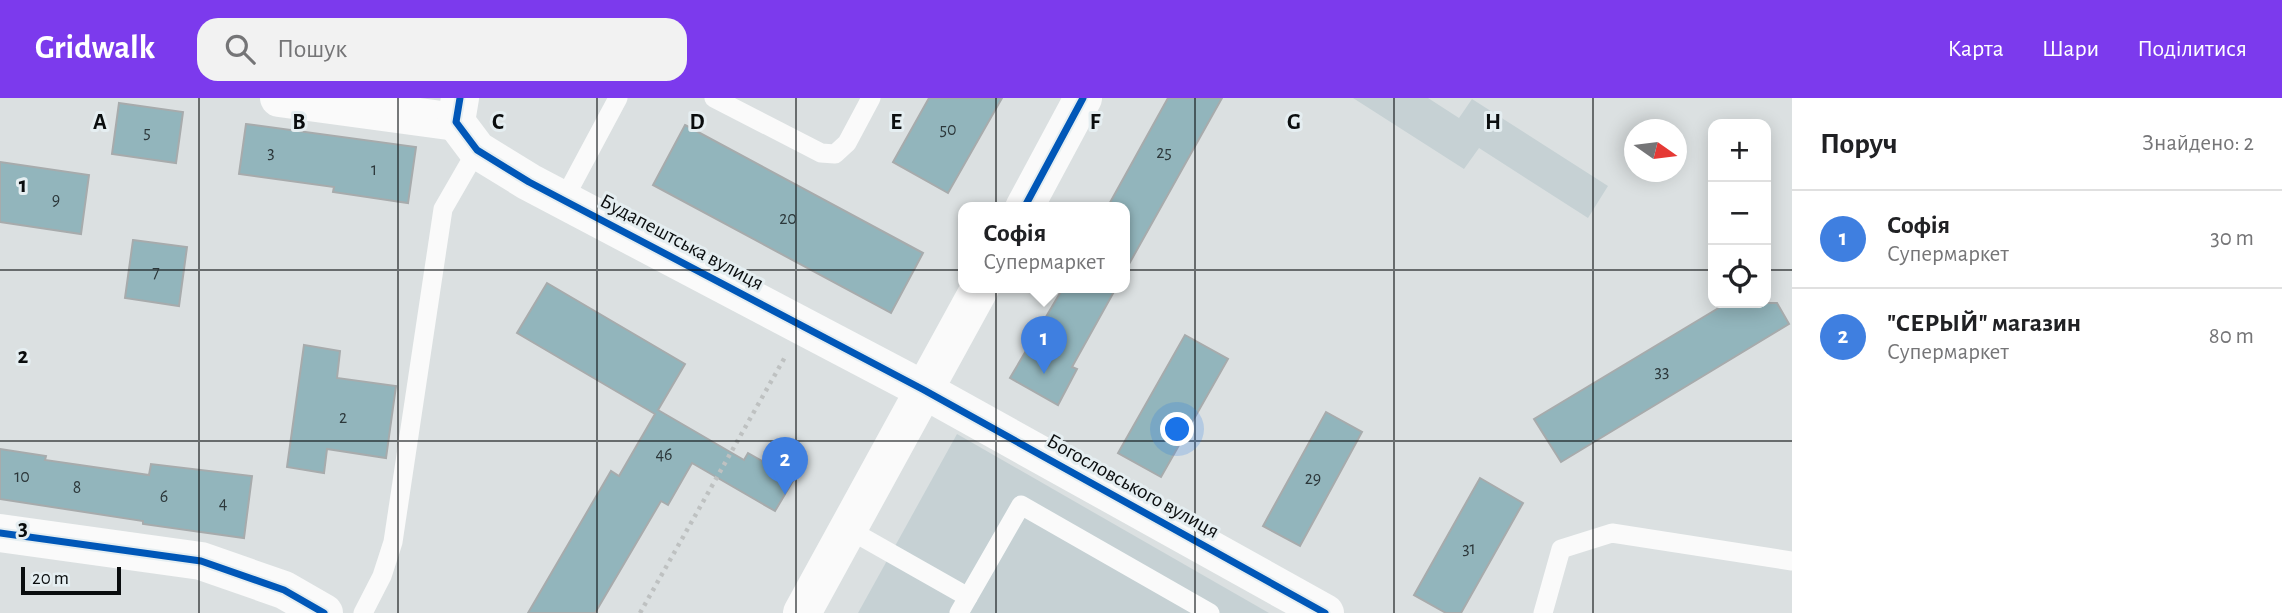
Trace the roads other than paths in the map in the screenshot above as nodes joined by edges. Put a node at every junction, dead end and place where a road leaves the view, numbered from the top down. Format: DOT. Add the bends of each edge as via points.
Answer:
graph roads {
  1 [pos="279,98"];
  2 [pos="618,98"];
  3 [pos="713,98"];
  4 [pos="871,98"];
  5 [pos="1083,98"];
  6 [pos="464,123"];
  7 [pos="564,199"];
  8 [pos="1027,202"];
  9 [pos="977,293"];
  10 [pos="924,390"];
  11 [pos="848,529"];
  12 [pos="0,533"];
  13 [pos="1792,561"];
  14 [pos="963,605"];
  15 [pos="324,613"];
  16 [pos="363,613"];
  17 [pos="802,613"];
  18 [pos="1210,613"];
  19 [pos="1325,613"];
  20 [pos="1543,613"];
  1 -- 6 [label="street"];
  2 -- 7 [label="lane"];
  3 -- 4 [label="lane" via="821,153 835,154"];
  5 -- 8 [label="street"];
  6 -- 7 [label="street, Будапештська вулиця" via="529,182"];
  6 -- 16 [label="lane" via="443,209 393,542"];
  7 -- 10 [label="street, Будапештська вулиця"];
  9 -- 10 [label="street"];
  10 -- 11 [label="street"];
  10 -- 19 [label="street, Богословського вулиця"];
  11 -- 14 [label="lane"];
  11 -- 17 [label="street"];
  12 -- 15 [label="street" via="201,561 284,590"];
  13 -- 20 [label="lane" via="1612,533 1561,549"];
  14 -- 18 [label="lane" via="1021,505"];
}
